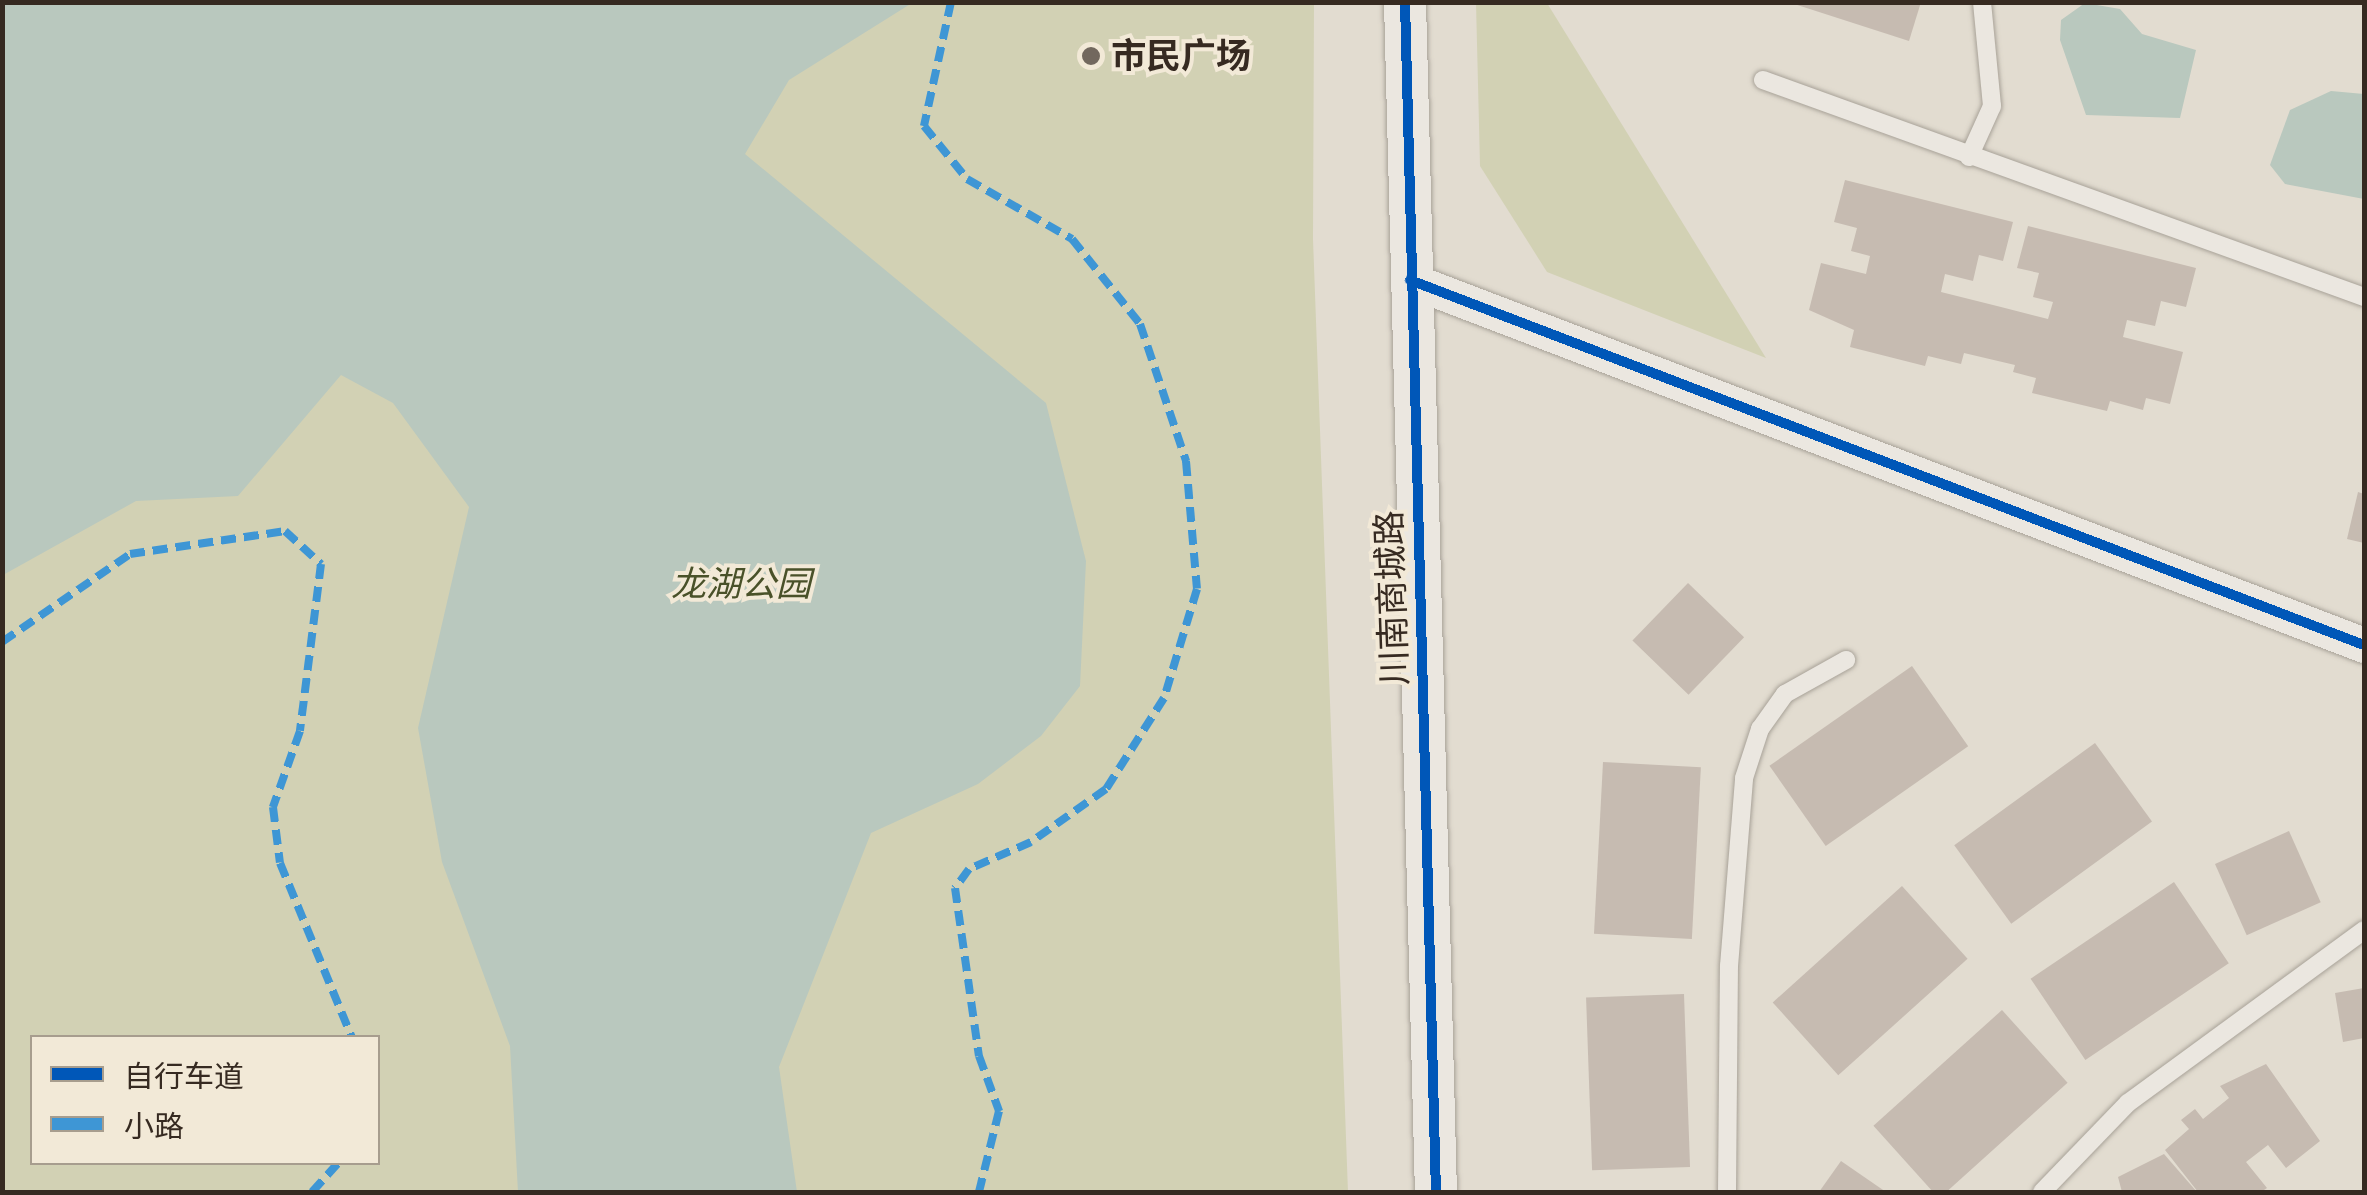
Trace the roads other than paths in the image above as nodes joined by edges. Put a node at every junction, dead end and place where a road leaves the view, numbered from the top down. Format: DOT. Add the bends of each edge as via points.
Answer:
graph roads {
  1 [pos="1405,2"];
  2 [pos="1982,2"];
  3 [pos="1763,80"];
  4 [pos="1969,157"];
  5 [pos="1410,280"];
  6 [pos="2364,297"];
  7 [pos="2364,645"];
  8 [pos="1846,660"];
  9 [pos="2364,930"];
  10 [pos="1436,1192"];
  11 [pos="1727,1192"];
  12 [pos="2042,1192"];
  1 -- 5 [label="street, 川南商城路"];
  2 -- 4 [label="lane" via="1992,106"];
  3 -- 4 [label="lane"];
  4 -- 6 [label="lane"];
  5 -- 7 [label="street"];
  5 -- 10 [label="street, 川南商城路"];
  8 -- 11 [label="lane" via="1784,694 1760,728 1744,778 1729,966"];
  9 -- 12 [label="lane" via="2128,1102"];
}
